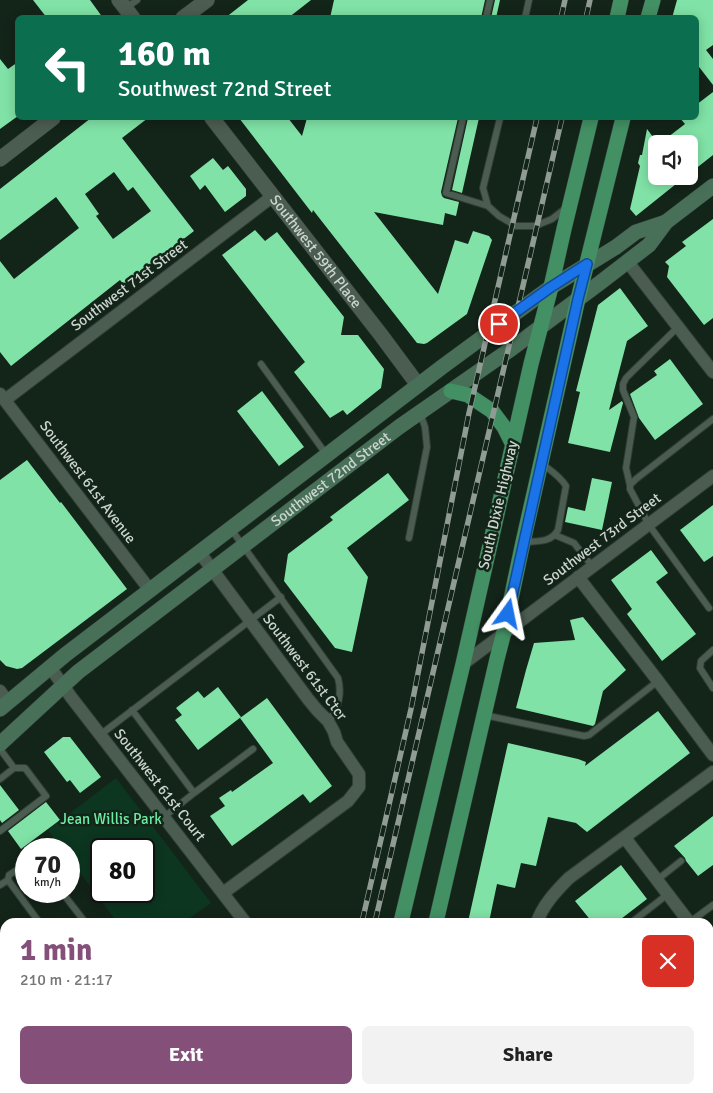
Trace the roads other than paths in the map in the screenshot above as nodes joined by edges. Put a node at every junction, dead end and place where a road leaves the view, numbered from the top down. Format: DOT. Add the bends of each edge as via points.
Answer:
graph roads {
  1 [pos="207,0"];
  2 [pos="490,0"];
  3 [pos="529,0"];
  4 [pos="621,0"];
  5 [pos="652,0"];
  6 [pos="187,15"];
  7 [pos="487,15"];
  8 [pos="526,15"];
  9 [pos="618,15"];
  10 [pos="649,15"];
  11 [pos="50,120"];
  12 [pos="214,120"];
  13 [pos="463,120"];
  14 [pos="499,120"];
  15 [pos="590,120"];
  16 [pos="623,120"];
  17 [pos="0,159"];
  18 [pos="713,186"];
  19 [pos="273,196"];
  20 [pos="488,206"];
  21 [pos="569,206"];
  22 [pos="666,222"];
  23 [pos="627,261"];
  24 [pos="587,264"];
  25 [pos="551,287"];
  26 [pos="578,299"];
  27 [pos="540,327"];
  28 [pos="678,327"];
  29 [pos="261,364"];
  30 [pos="713,372"];
  31 [pos="418,385"];
  32 [pos="451,391"];
  33 [pos="3,397"];
  34 [pos="420,413"];
  35 [pos="713,419"];
  36 [pos="399,427"];
  37 [pos="512,443"];
  38 [pos="327,455"];
  39 [pos="541,462"];
  40 [pos="713,476"];
  41 [pos="630,485"];
  42 [pos="649,524"];
  43 [pos="231,529"];
  44 [pos="555,535"];
  45 [pos="409,538"];
  46 [pos="523,542"];
  47 [pos="244,546"];
  48 [pos="200,553"];
  49 [pos="592,566"];
  50 [pos="212,570"];
  51 [pos="578,577"];
  52 [pos="150,590"];
  53 [pos="281,597"];
  54 [pos="710,608"];
  55 [pos="250,621"];
  56 [pos="504,632"];
  57 [pos="713,650"];
  58 [pos="463,664"];
  59 [pos="50,668"];
  60 [pos="658,681"];
  61 [pos="63,686"];
  62 [pos="713,688"];
  63 [pos="3,701"];
  64 [pos="132,710"];
  65 [pos="484,715"];
  66 [pos="328,721"];
  67 [pos="100,735"];
  68 [pos="0,744"];
  69 [pos="0,749"];
  70 [pos="253,749"];
  71 [pos="713,755"];
  72 [pos="14,768"];
  73 [pos="713,772"];
  74 [pos="0,780"];
  75 [pos="194,793"];
  76 [pos="164,817"];
  77 [pos="0,831"];
  78 [pos="624,838"];
  79 [pos="681,861"];
  80 [pos="15,871"];
  81 [pos="8,880"];
  82 [pos="657,880"];
  83 [pos="0,885"];
  84 [pos="223,893"];
  85 [pos="668,894"];
  86 [pos="70,903"];
  87 [pos="713,905"];
  88 [pos="36,918"];
  89 [pos="82,918"];
  90 [pos="242,918"];
  91 [pos="402,918"];
  92 [pos="437,918"];
  93 [pos="540,918"];
  94 [pos="637,918"];
  95 [pos="686,918"];
  96 [pos="695,918"];
  1 -- 6 [label="street"];
  2 -- 7 [label="lane"];
  3 -- 8 [label="lane"];
  4 -- 9 [label="highway"];
  5 -- 10 [label="highway"];
  11 -- 17 [label="street"];
  12 -- 19 [label="street, Southwest 59th Place"];
  13 -- 20 [label="lane" via="446,193"];
  14 -- 20 [label="lane" via="482,188"];
  15 -- 21 [label="highway, South Dixie Highway"];
  16 -- 24 [label="highway"];
  18 -- 22 [label="main road, Southwest 72nd Street"];
  19 -- 31 [label="street, Southwest 59th Place"];
  19 -- 33 [label="street, Southwest 71st Street"];
  20 -- 21 [label="lane" via="516,226 535,226 552,219"];
  21 -- 25 [label="highway, South Dixie Highway"];
  22 -- 23 [label="main road, Southwest 72nd Street" via="648,245"];
  22 -- 24 [label="main road, Southwest 72nd Street" via="636,232"];
  23 -- 26 [label="main road, Southwest 72nd Street"];
  23 -- 28 [label="street"];
  24 -- 25 [label="main road, Southwest 72nd Street"];
  24 -- 26 [label="highway"];
  25 -- 27 [label="highway, South Dixie Highway"];
  25 -- 31 [label="main road, Southwest 72nd Street"];
  26 -- 27 [label="main road, Southwest 72nd Street"];
  26 -- 39 [label="highway"];
  27 -- 32 [label="main road, Southwest 72nd Street"];
  27 -- 37 [label="highway, South Dixie Highway"];
  28 -- 30 [label="street"];
  28 -- 41 [label="lane" via="623,384 634,417 626,468"];
  29 -- 38 [label="lane"];
  31 -- 36 [label="main road" via="421,395 418,406"];
  31 -- 38 [label="main road, Southwest 72nd Street"];
  32 -- 34 [label="main road, Southwest 72nd Street"];
  32 -- 37 [label="highway" via="468,395 492,411"];
  33 -- 52 [label="street, Southwest 61st Avenue"];
  34 -- 36 [label="main road, Southwest 72nd Street"];
  34 -- 45 [label="lane" via="427,446"];
  35 -- 41 [label="lane"];
  36 -- 47 [label="main road, Southwest 72nd Street"];
  37 -- 58 [label="highway, South Dixie Highway"];
  38 -- 43 [label="main road, Southwest 72nd Street"];
  39 -- 44 [label="lane" via="566,486"];
  39 -- 46 [label="highway"];
  40 -- 42 [label="street, Southwest 73rd Street"];
  41 -- 42 [label="lane"];
  42 -- 49 [label="street, Southwest 73rd Street"];
  42 -- 54 [label="lane"];
  43 -- 47 [label="lane"];
  43 -- 48 [label="main road, Southwest 72nd Street"];
  44 -- 46 [label="lane" via="548,540"];
  44 -- 49 [label="lane" via="574,543"];
  46 -- 56 [label="highway"];
  47 -- 50 [label="main road, Southwest 72nd Street"];
  47 -- 53 [label="lane"];
  48 -- 50 [label="street, Southwest 61st Ctcr"];
  48 -- 52 [label="main road, Southwest 72nd Street"];
  49 -- 51 [label="street, Southwest 73rd Street"];
  50 -- 55 [label="street, Southwest 61st Ctcr"];
  50 -- 61 [label="main road, Southwest 72nd Street"];
  51 -- 56 [label="street, Southwest 73rd Street"];
  51 -- 60 [label="street"];
  52 -- 59 [label="main road, Southwest 72nd Street"];
  53 -- 55 [label="lane"];
  53 -- 66 [label="lane" via="338,678 339,701 335,714"];
  55 -- 64 [label="lane"];
  55 -- 66 [label="street, Southwest 61st Ctcr" via="316,710"];
  56 -- 58 [label="street, Southwest 73rd Street"];
  56 -- 65 [label="highway"];
  57 -- 62 [label="lane" via="701,661 700,668"];
  58 -- 91 [label="highway, South Dixie Highway"];
  59 -- 61 [label="street, Southwest 61st Court"];
  59 -- 63 [label="main road, Southwest 72nd Street"];
  60 -- 65 [label="lane" via="584,736"];
  60 -- 71 [label="street"];
  61 -- 67 [label="street, Southwest 61st Court"];
  61 -- 68 [label="main road, Southwest 72nd Street"];
  64 -- 67 [label="lane"];
  64 -- 75 [label="lane"];
  65 -- 92 [label="highway"];
  66 -- 84 [label="street, Southwest 61st Ctcr" via="337,742 359,774 356,791 348,801"];
  67 -- 76 [label="street, Southwest 61st Court"];
  69 -- 72 [label="lane"];
  70 -- 75 [label="lane"];
  72 -- 74 [label="lane"];
  72 -- 77 [label="lane" via="25,768 46,796"];
  73 -- 78 [label="street"];
  75 -- 76 [label="lane"];
  76 -- 84 [label="street, Southwest 61st Court"];
  78 -- 82 [label="street"];
  78 -- 93 [label="street" via="560,887"];
  79 -- 82 [label="lane"];
  80 -- 81 [label="lane"];
  81 -- 83 [label="lane"];
  81 -- 88 [label="lane"];
  82 -- 85 [label="street"];
  84 -- 90 [label="street, Southwest 61st Court"];
  85 -- 94 [label="lane"];
  85 -- 95 [label="street"];
  86 -- 89 [label="lane"];
  87 -- 96 [label="lane"];
}
